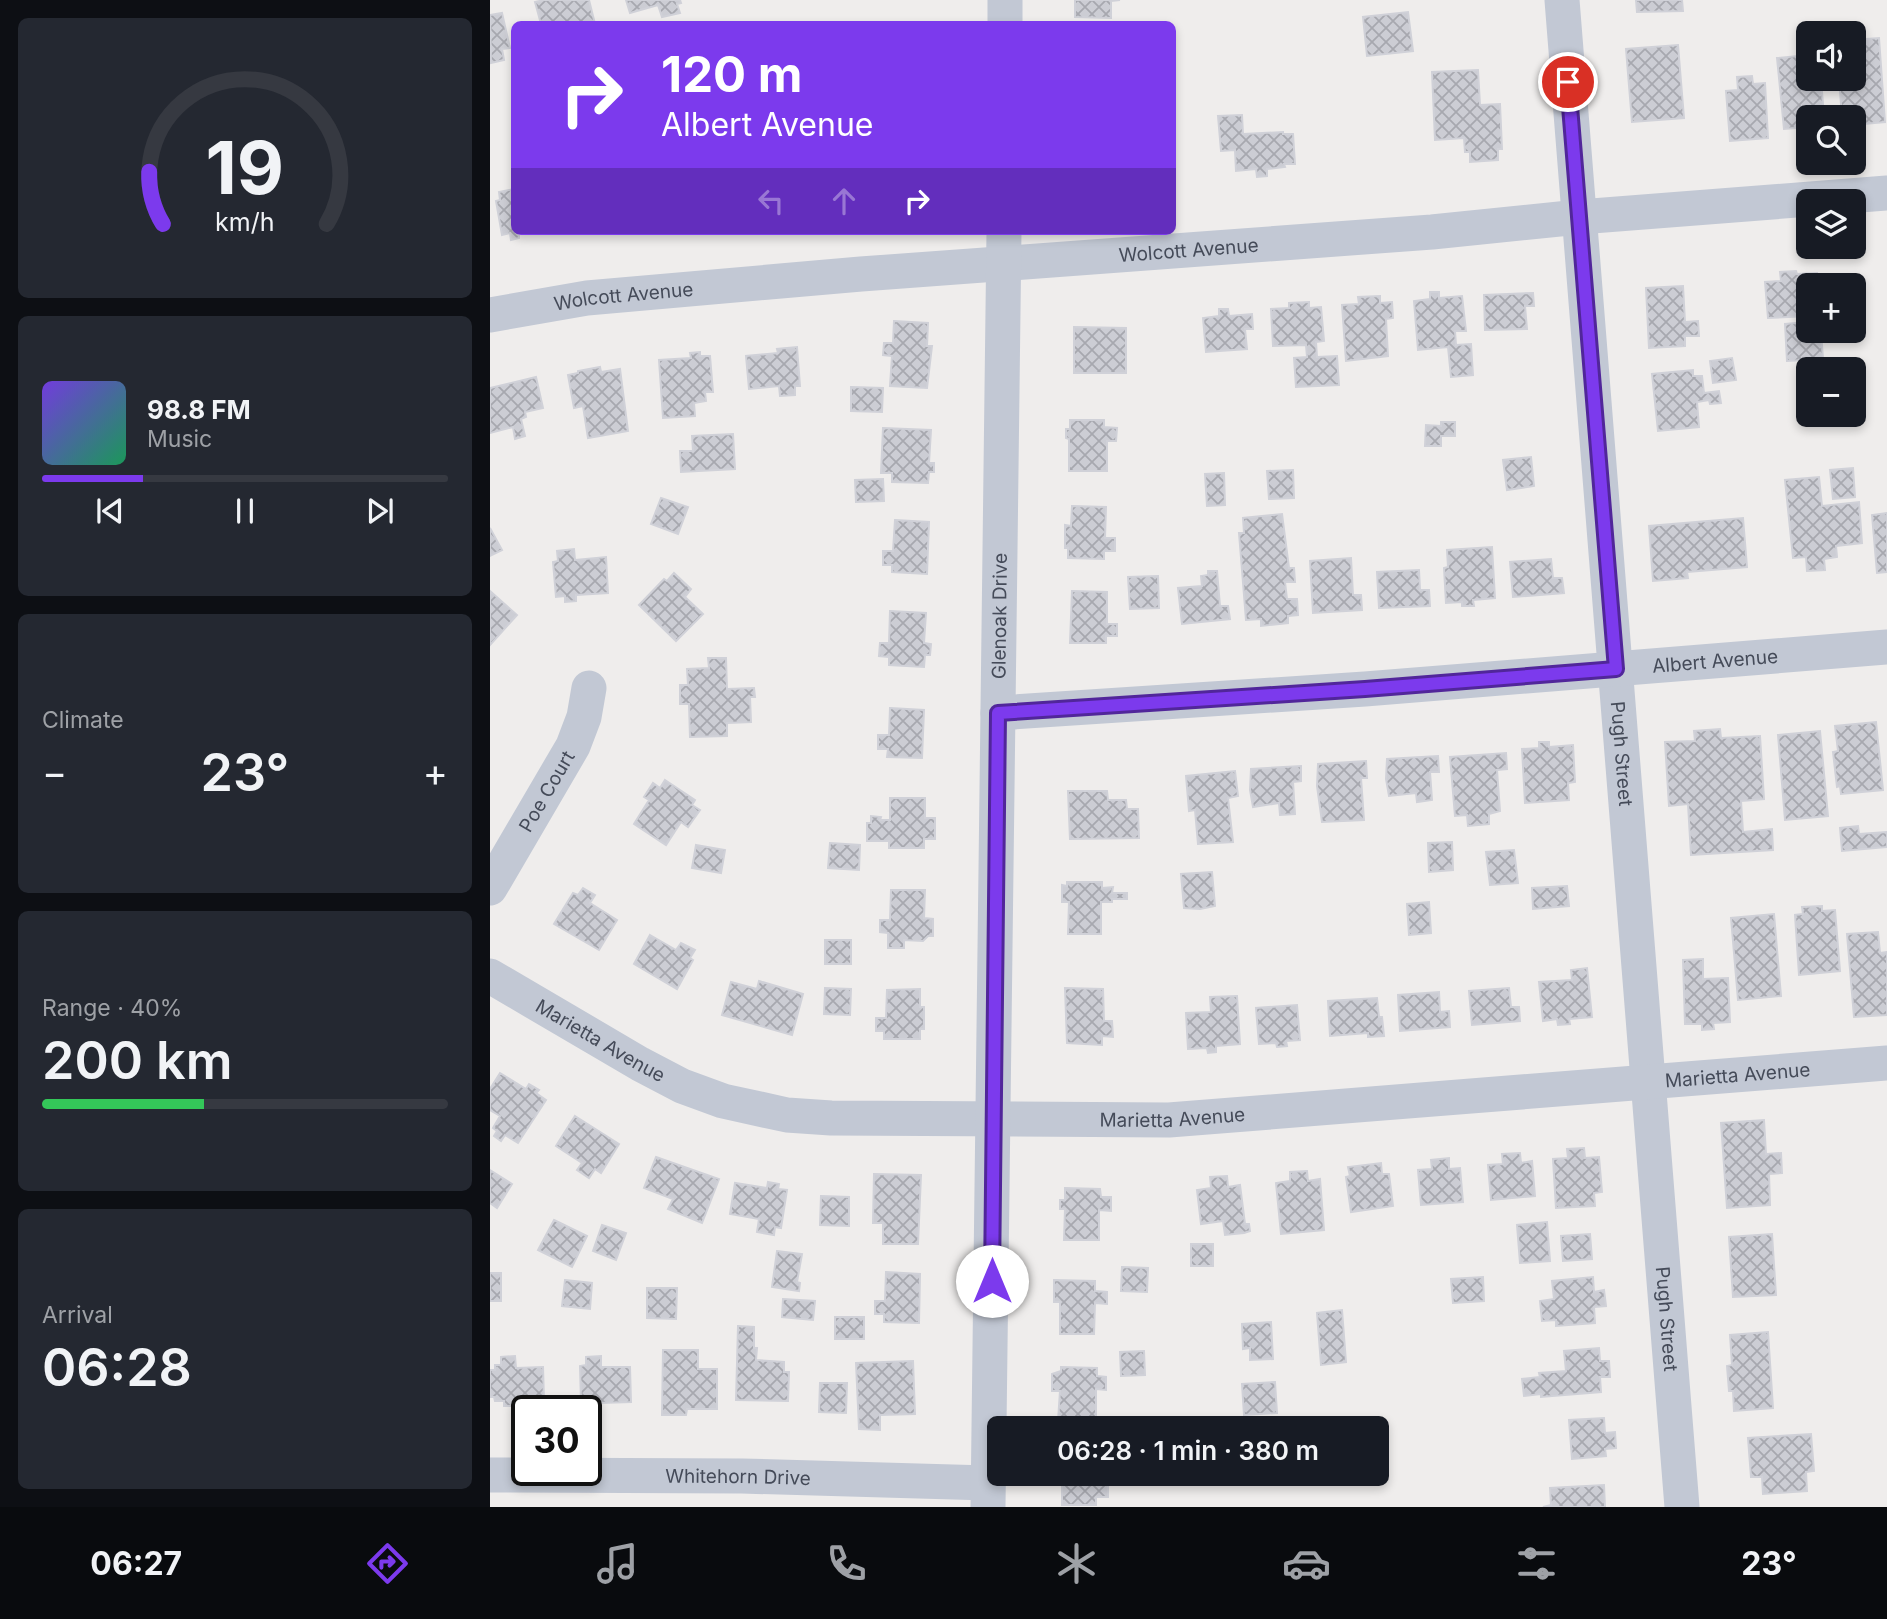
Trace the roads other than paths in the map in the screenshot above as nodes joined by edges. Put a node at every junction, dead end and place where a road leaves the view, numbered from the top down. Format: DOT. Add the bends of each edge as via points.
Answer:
graph roads {
  1 [pos="1005,0"];
  2 [pos="1562,0"];
  3 [pos="1005,21"];
  4 [pos="1887,193"];
  5 [pos="1579,217"];
  6 [pos="1004,247"];
  7 [pos="490,315"];
  8 [pos="1887,648"];
  9 [pos="1616,669"];
  10 [pos="589,688"];
  11 [pos="998,713"];
  12 [pos="490,888"];
  13 [pos="490,976"];
  14 [pos="1887,1063"];
  15 [pos="1650,1083"];
  16 [pos="992,1119"];
  17 [pos="490,1475"];
  18 [pos="988,1495"];
  19 [pos="1682,1507"];
  1 -- 3 [label="street"];
  2 -- 5 [label="street, Pugh Street"];
  4 -- 5 [label="street, Wolcott Avenue"];
  5 -- 6 [label="street, Wolcott Avenue" via="1432,232"];
  5 -- 9 [label="street, Pugh Street"];
  6 -- 7 [label="street, Wolcott Avenue" via="587,298"];
  6 -- 11 [label="street, Glenoak Drive"];
  8 -- 9 [label="street, Albert Avenue"];
  9 -- 11 [label="street, Albert Avenue"];
  9 -- 15 [label="street, Pugh Street"];
  10 -- 12 [label="street, Poe Court" via="573,746"];
  11 -- 16 [label="street, Glenoak Drive"];
  13 -- 16 [label="street, Marietta Avenue" via="640,1064 723,1101 787,1115 831,1118"];
  14 -- 15 [label="street, Marietta Avenue"];
  15 -- 16 [label="street, Marietta Avenue" via="1169,1120"];
  15 -- 19 [label="street, Pugh Street"];
  16 -- 18 [label="street, Glenoak Drive"];
  17 -- 18 [label="street, Whitehorn Drive" via="742,1476"];
}
